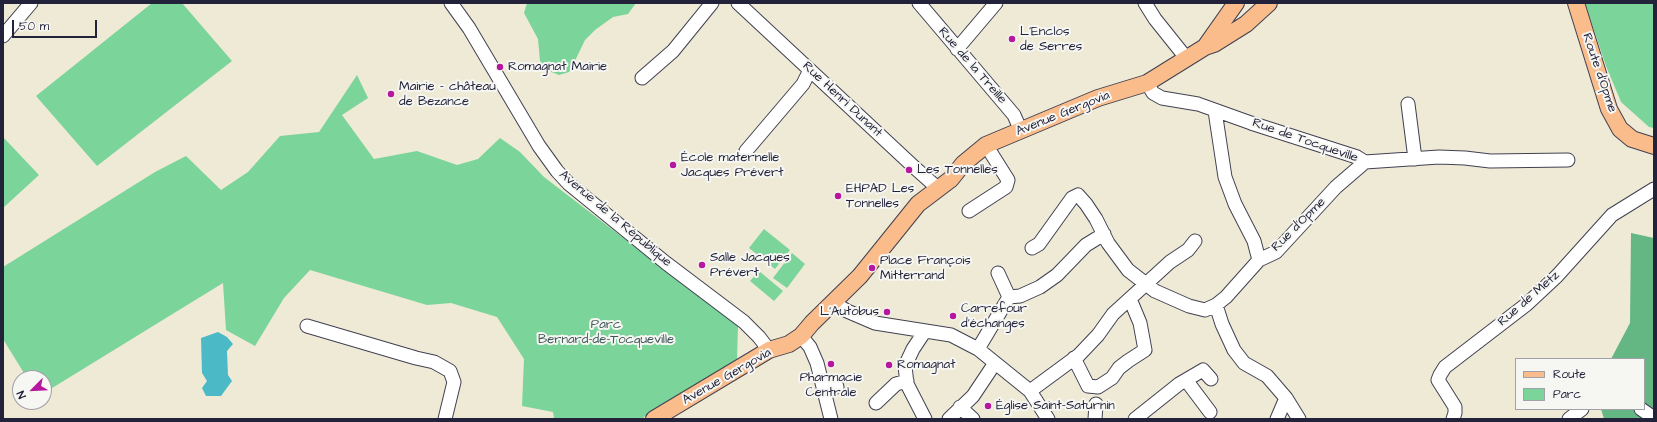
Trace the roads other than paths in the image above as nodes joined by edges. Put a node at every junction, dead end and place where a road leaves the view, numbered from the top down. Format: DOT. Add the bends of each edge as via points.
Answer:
graph roads {
  1 [pos="31,3"];
  2 [pos="712,3"];
  3 [pos="918,3"];
  4 [pos="996,3"];
  5 [pos="1145,3"];
  6 [pos="1269,3"];
  7 [pos="1576,3"];
  8 [pos="457,4"];
  9 [pos="745,5"];
  10 [pos="1234,6"];
  11 [pos="1246,24"];
  12 [pos="3,36"];
  13 [pos="1205,47"];
  14 [pos="957,49"];
  15 [pos="1187,59"];
  16 [pos="810,70"];
  17 [pos="642,78"];
  18 [pos="1147,84"];
  19 [pos="1408,104"];
  20 [pos="1215,111"];
  21 [pos="1021,131"];
  22 [pos="986,145"];
  23 [pos="1654,146"];
  24 [pos="746,151"];
  25 [pos="1415,159"];
  26 [pos="1568,160"];
  27 [pos="1365,162"];
  28 [pos="1654,188"];
  29 [pos="935,191"];
  30 [pos="969,211"];
  31 [pos="1104,234"];
  32 [pos="1195,241"];
  33 [pos="1032,248"];
  34 [pos="1259,260"];
  35 [pos="998,273"];
  36 [pos="1146,284"];
  37 [pos="1009,297"];
  38 [pos="1130,299"];
  39 [pos="834,303"];
  40 [pos="1216,305"];
  41 [pos="308,326"];
  42 [pos="925,331"];
  43 [pos="801,336"];
  44 [pos="978,349"];
  45 [pos="769,350"];
  46 [pos="1074,358"];
  47 [pos="995,363"];
  48 [pos="1211,379"];
  49 [pos="822,380"];
  50 [pos="907,382"];
  51 [pos="1183,382"];
  52 [pos="837,387"];
  53 [pos="1030,391"];
  54 [pos="1286,398"];
  55 [pos="876,402"];
  56 [pos="1096,404"];
  57 [pos="960,407"];
  58 [pos="1581,410"];
  59 [pos="1642,410"];
  60 [pos="1210,412"];
  61 [pos="1654,418"];
  62 [pos="445,419"];
  63 [pos="654,419"];
  64 [pos="831,419"];
  65 [pos="925,419"];
  66 [pos="949,419"];
  67 [pos="973,419"];
  68 [pos="1048,419"];
  69 [pos="1095,419"];
  70 [pos="1136,419"];
  71 [pos="1277,419"];
  72 [pos="1299,419"];
  73 [pos="1453,419"];
  74 [pos="1569,419"];
  1 -- 12 [label="street"];
  2 -- 17 [label="street" via="673,51"];
  3 -- 14 [label="street, Rue de la Treille"];
  4 -- 14 [label="street"];
  5 -- 15 [label="street"];
  6 -- 11 [label="main road, Avenue Gergovia"];
  7 -- 23 [label="main road, Route d'Opme" via="1609,109 1620,129 1632,139"];
  8 -- 45 [label="street, Avenue de la République" via="539,146 557,171 666,263 744,322"];
  9 -- 16 [label="street, Rue Henri Dunant"];
  10 -- 11 [label="main road" via="1234,16"];
  10 -- 13 [label="main road, Avenue Gergovia"];
  11 -- 13 [label="main road, Avenue Gergovia"];
  13 -- 15 [label="main road, Avenue Gergovia"];
  14 -- 21 [label="street, Rue de la Treille" via="1014,115"];
  15 -- 18 [label="main road, Avenue Gergovia"];
  16 -- 24 [label="street" via="803,84"];
  16 -- 29 [label="street, Rue Henri Dunant" via="933,184"];
  18 -- 20 [label="street, Rue de Tocqueville" via="1162,98 1198,104"];
  18 -- 21 [label="main road, Avenue Gergovia" via="1098,98"];
  19 -- 25 [label="street"];
  20 -- 27 [label="street, Rue de Tocqueville" via="1357,156"];
  20 -- 34 [label="street" via="1224,177 1254,241"];
  21 -- 22 [label="main road, Avenue Gergovia"];
  22 -- 29 [label="main road, Avenue Gergovia"];
  22 -- 30 [label="street" via="1008,180 1006,187"];
  25 -- 26 [label="street, Rue de Tocqueville" via="1439,157 1490,161"];
  25 -- 27 [label="street, Rue de Tocqueville"];
  27 -- 34 [label="street, Rue d'Opme" via="1336,187 1276,252"];
  28 -- 73 [label="street, Rue de Metz" via="1612,215 1557,276 1527,304 1445,367 1438,380 1455,407"];
  29 -- 39 [label="main road" via="918,204 860,276"];
  31 -- 33 [label="street" via="1078,195 1072,198 1040,244"];
  31 -- 36 [label="street" via="1128,270"];
  31 -- 37 [label="street" via="1086,245 1057,275 1020,296"];
  32 -- 36 [label="street" via="1188,250"];
  34 -- 40 [label="street, Rue d'Opme"];
  35 -- 37 [label="street"];
  36 -- 38 [label="street"];
  36 -- 40 [label="street" via="1155,291 1189,306 1205,310"];
  37 -- 44 [label="street"];
  38 -- 46 [label="street" via="1113,314 1098,335"];
  38 -- 46 [label="street" via="1140,323 1145,350 1128,360 1112,378 1098,388 1088,386"];
  39 -- 42 [label="street" via="875,323"];
  39 -- 43 [label="main road, Avenue Gergovia"];
  40 -- 54 [label="street" via="1234,350 1244,363 1267,376"];
  41 -- 62 [label="street" via="434,362 450,371 454,382"];
  42 -- 44 [label="street" via="951,335"];
  42 -- 50 [label="street" via="905,366"];
  43 -- 45 [label="main road, Avenue Gergovia" via="789,344"];
  43 -- 49 [label="street" via="810,347"];
  44 -- 47 [label="street"];
  45 -- 63 [label="main road, Avenue Gergovia"];
  46 -- 53 [label="street"];
  47 -- 53 [label="street"];
  47 -- 57 [label="street" via="973,396"];
  48 -- 51 [label="street" via="1203,370"];
  49 -- 52 [label="street" via="836,384"];
  49 -- 64 [label="street"];
  50 -- 55 [label="street" via="896,384"];
  50 -- 65 [label="street"];
  51 -- 60 [label="street"];
  51 -- 70 [label="street"];
  53 -- 68 [label="street"];
  54 -- 71 [label="street"];
  54 -- 72 [label="street"];
  56 -- 69 [label="street"];
  57 -- 66 [label="street"];
  57 -- 67 [label="street"];
  58 -- 74 [label="street"];
  59 -- 61 [label="street"];
}
